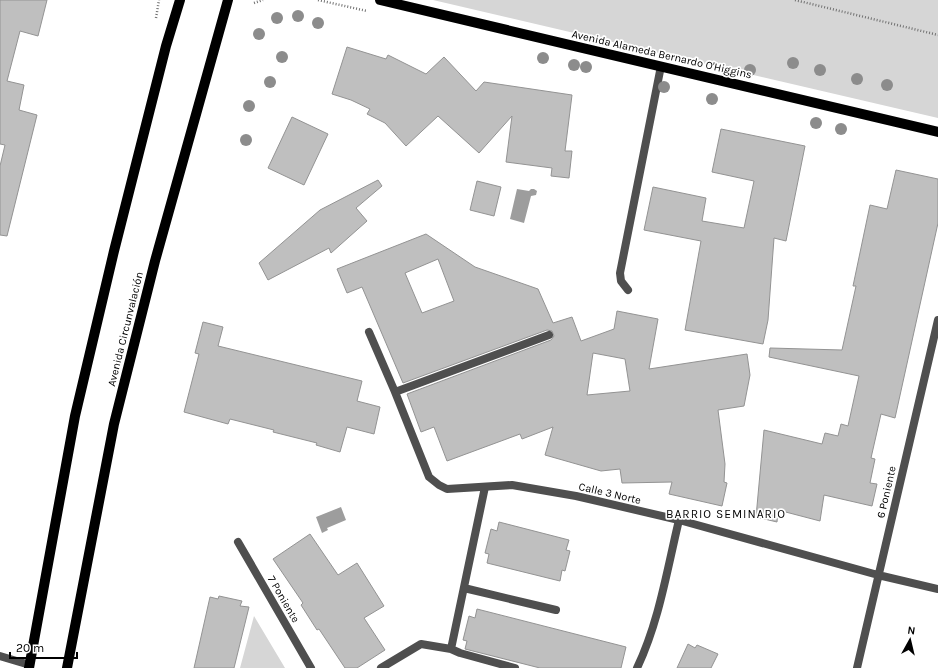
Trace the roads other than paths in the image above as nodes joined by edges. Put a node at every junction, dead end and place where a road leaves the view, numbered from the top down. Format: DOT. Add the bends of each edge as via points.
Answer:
graph roads {
  1 [pos="180,0"];
  2 [pos="228,0"];
  3 [pos="380,0"];
  4 [pos="661,66"];
  5 [pos="938,132"];
  6 [pos="628,290"];
  7 [pos="938,320"];
  8 [pos="369,332"];
  9 [pos="549,335"];
  10 [pos="395,392"];
  11 [pos="484,486"];
  12 [pos="678,520"];
  13 [pos="238,542"];
  14 [pos="878,575"];
  15 [pos="464,588"];
  16 [pos="938,589"];
  17 [pos="556,610"];
  18 [pos="451,649"];
  19 [pos="0,656"];
  20 [pos="29,666"];
  21 [pos="67,668"];
  22 [pos="311,668"];
  23 [pos="381,668"];
  24 [pos="515,668"];
  25 [pos="637,668"];
  26 [pos="857,668"];
  1 -- 20 [label="main road" via="114,251 75,416"];
  2 -- 21 [label="main road, Avenida Circunvalación" via="155,261 114,424"];
  3 -- 4 [label="main road, Avenida Alameda Bernardo O'Higgins"];
  4 -- 5 [label="main road, Avenida Alameda Bernardo O'Higgins"];
  4 -- 6 [label="street" via="620,273"];
  7 -- 14 [label="street, 6 Poniente"];
  8 -- 10 [label="street, Calle 3 Norte"];
  9 -- 10 [label="street"];
  10 -- 11 [label="street, Calle 3 Norte" via="429,477 447,489"];
  11 -- 12 [label="street, Calle 3 Norte" via="512,485 576,496"];
  11 -- 15 [label="street"];
  12 -- 14 [label="street, Calle 3 Norte"];
  12 -- 25 [label="street" via="654,625"];
  13 -- 22 [label="street, 7 Poniente"];
  14 -- 16 [label="street, Calle 3 Norte"];
  14 -- 26 [label="street, 6 Poniente"];
  15 -- 17 [label="street"];
  15 -- 18 [label="street"];
  18 -- 23 [label="street" via="421,644"];
  18 -- 24 [label="street"];
  19 -- 20 [label="street"];
}
